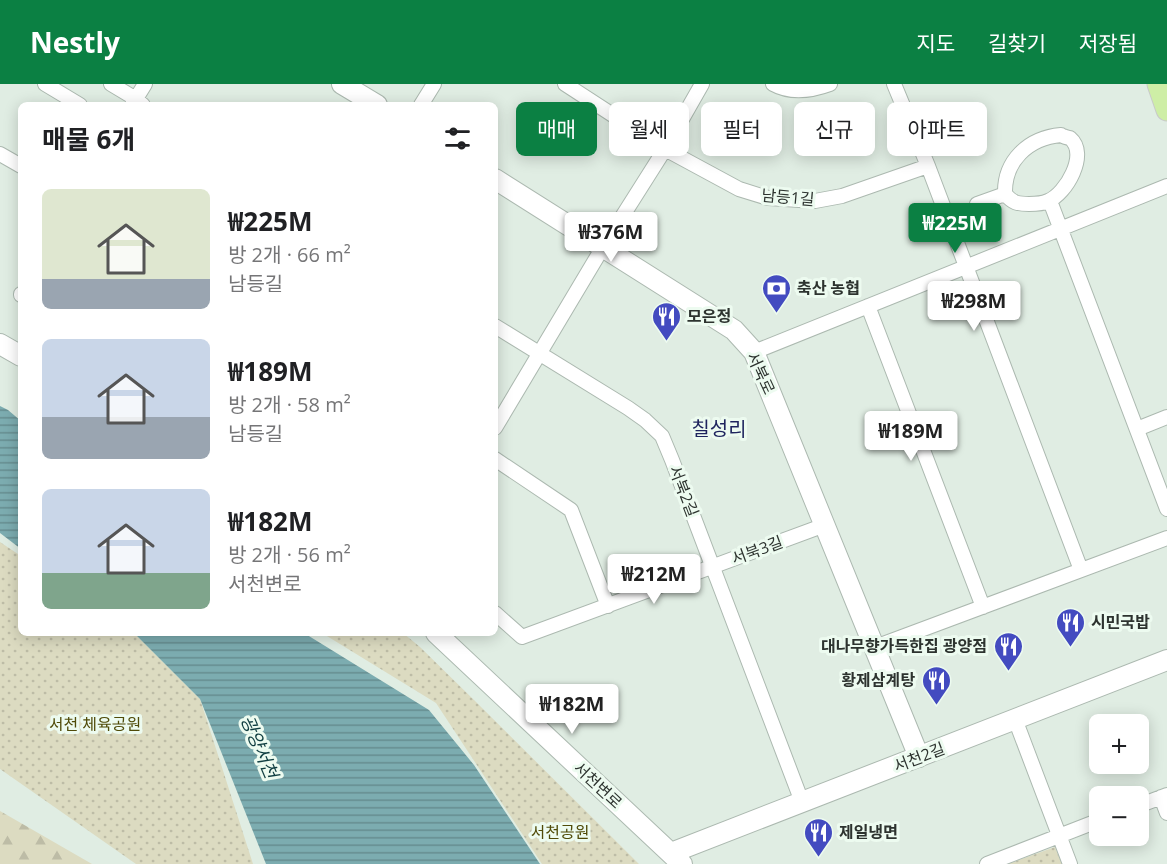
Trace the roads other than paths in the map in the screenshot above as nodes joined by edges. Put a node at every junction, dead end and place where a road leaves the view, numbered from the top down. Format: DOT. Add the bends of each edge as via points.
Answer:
graph roads {
  1 [pos="45,84"];
  2 [pos="111,84"];
  3 [pos="145,84"];
  4 [pos="342,84"];
  5 [pos="434,84"];
  6 [pos="565,84"];
  7 [pos="702,84"];
  8 [pos="773,84"];
  9 [pos="830,84"];
  10 [pos="894,84"];
  11 [pos="1158,84"];
  12 [pos="75,102"];
  13 [pos="136,102"];
  14 [pos="137,102"];
  15 [pos="372,102"];
  16 [pos="423,102"];
  17 [pos="689,107"];
  18 [pos="1167,111"];
  19 [pos="609,113"];
  20 [pos="0,154"];
  21 [pos="661,156"];
  22 [pos="678,156"];
  23 [pos="18,164"];
  24 [pos="928,166"];
  25 [pos="498,181"];
  26 [pos="1167,186"];
  27 [pos="1005,194"];
  28 [pos="1050,201"];
  29 [pos="977,204"];
  30 [pos="1060,228"];
  31 [pos="603,247"];
  32 [pos="966,266"];
  33 [pos="868,306"];
  34 [pos="498,328"];
  35 [pos="0,344"];
  36 [pos="754,352"];
  37 [pos="540,353"];
  38 [pos="18,354"];
  39 [pos="1167,417"];
  40 [pos="498,423"];
  41 [pos="1137,429"];
  42 [pos="498,461"];
  43 [pos="1167,509"];
  44 [pos="825,525"];
  45 [pos="1167,538"];
  46 [pos="713,566"];
  47 [pos="1081,570"];
  48 [pos="608,606"];
  49 [pos="982,607"];
  50 [pos="498,616"];
  51 [pos="439,636"];
  52 [pos="875,647"];
  53 [pos="1167,660"];
  54 [pos="1015,719"];
  55 [pos="919,757"];
  56 [pos="1164,796"];
  57 [pos="802,802"];
  58 [pos="1149,802"];
  59 [pos="1167,813"];
  60 [pos="1089,824"];
  61 [pos="1059,835"];
  62 [pos="676,859"];
  63 [pos="987,864"];
  64 [pos="1070,864"];
  1 -- 12 [label="street"];
  2 -- 13 [label="street"];
  3 -- 14 [label="street"];
  4 -- 15 [label="street"];
  5 -- 16 [label="street"];
  6 -- 19 [label="street, 남등1길"];
  7 -- 17 [label="street"];
  8 -- 9 [label="street" via="799,92"];
  10 -- 24 [label="street"];
  11 -- 18 [label="main road"];
  20 -- 23 [label="street"];
  21 -- 31 [label="street"];
  22 -- 24 [label="street, 남등1길" via="739,189 768,198 815,201 842,196"];
  24 -- 32 [label="street"];
  25 -- 31 [label="street, 서북로"];
  26 -- 30 [label="street"];
  27 -- 28 [label="street" via="1021,204"];
  27 -- 28 [label="street" via="1012,162 1036,142 1061,135 1075,146 1077,158 1068,183"];
  27 -- 29 [label="street"];
  28 -- 30 [label="street"];
  30 -- 32 [label="street"];
  30 -- 41 [label="street"];
  31 -- 36 [label="street, 서북로" via="734,330"];
  31 -- 37 [label="street"];
  32 -- 33 [label="street"];
  32 -- 47 [label="street"];
  33 -- 36 [label="street"];
  33 -- 49 [label="street"];
  34 -- 37 [label="street, 서북2길"];
  35 -- 38 [label="street"];
  36 -- 44 [label="street, 서북로"];
  37 -- 40 [label="street"];
  37 -- 46 [label="street, 서북2길" via="628,408 662,436"];
  39 -- 41 [label="street"];
  41 -- 43 [label="street"];
  42 -- 48 [label="street" via="571,510"];
  44 -- 46 [label="street, 서북3길"];
  44 -- 52 [label="street, 서북로"];
  45 -- 47 [label="street"];
  46 -- 48 [label="street, 서북3길"];
  46 -- 57 [label="street, 서북2길"];
  47 -- 49 [label="street"];
  48 -- 50 [label="street, 서북3길" via="522,637"];
  49 -- 52 [label="street"];
  51 -- 62 [label="street, 서천변로"];
  52 -- 55 [label="street, 서북로"];
  53 -- 54 [label="street, 서천2길"];
  54 -- 55 [label="street, 서천2길"];
  54 -- 61 [label="street"];
  55 -- 57 [label="street, 서천2길"];
  56 -- 58 [label="street"];
  56 -- 59 [label="street"];
  57 -- 62 [label="street, 서천2길"];
  60 -- 61 [label="street"];
  61 -- 63 [label="street"];
  61 -- 64 [label="street"];
}
